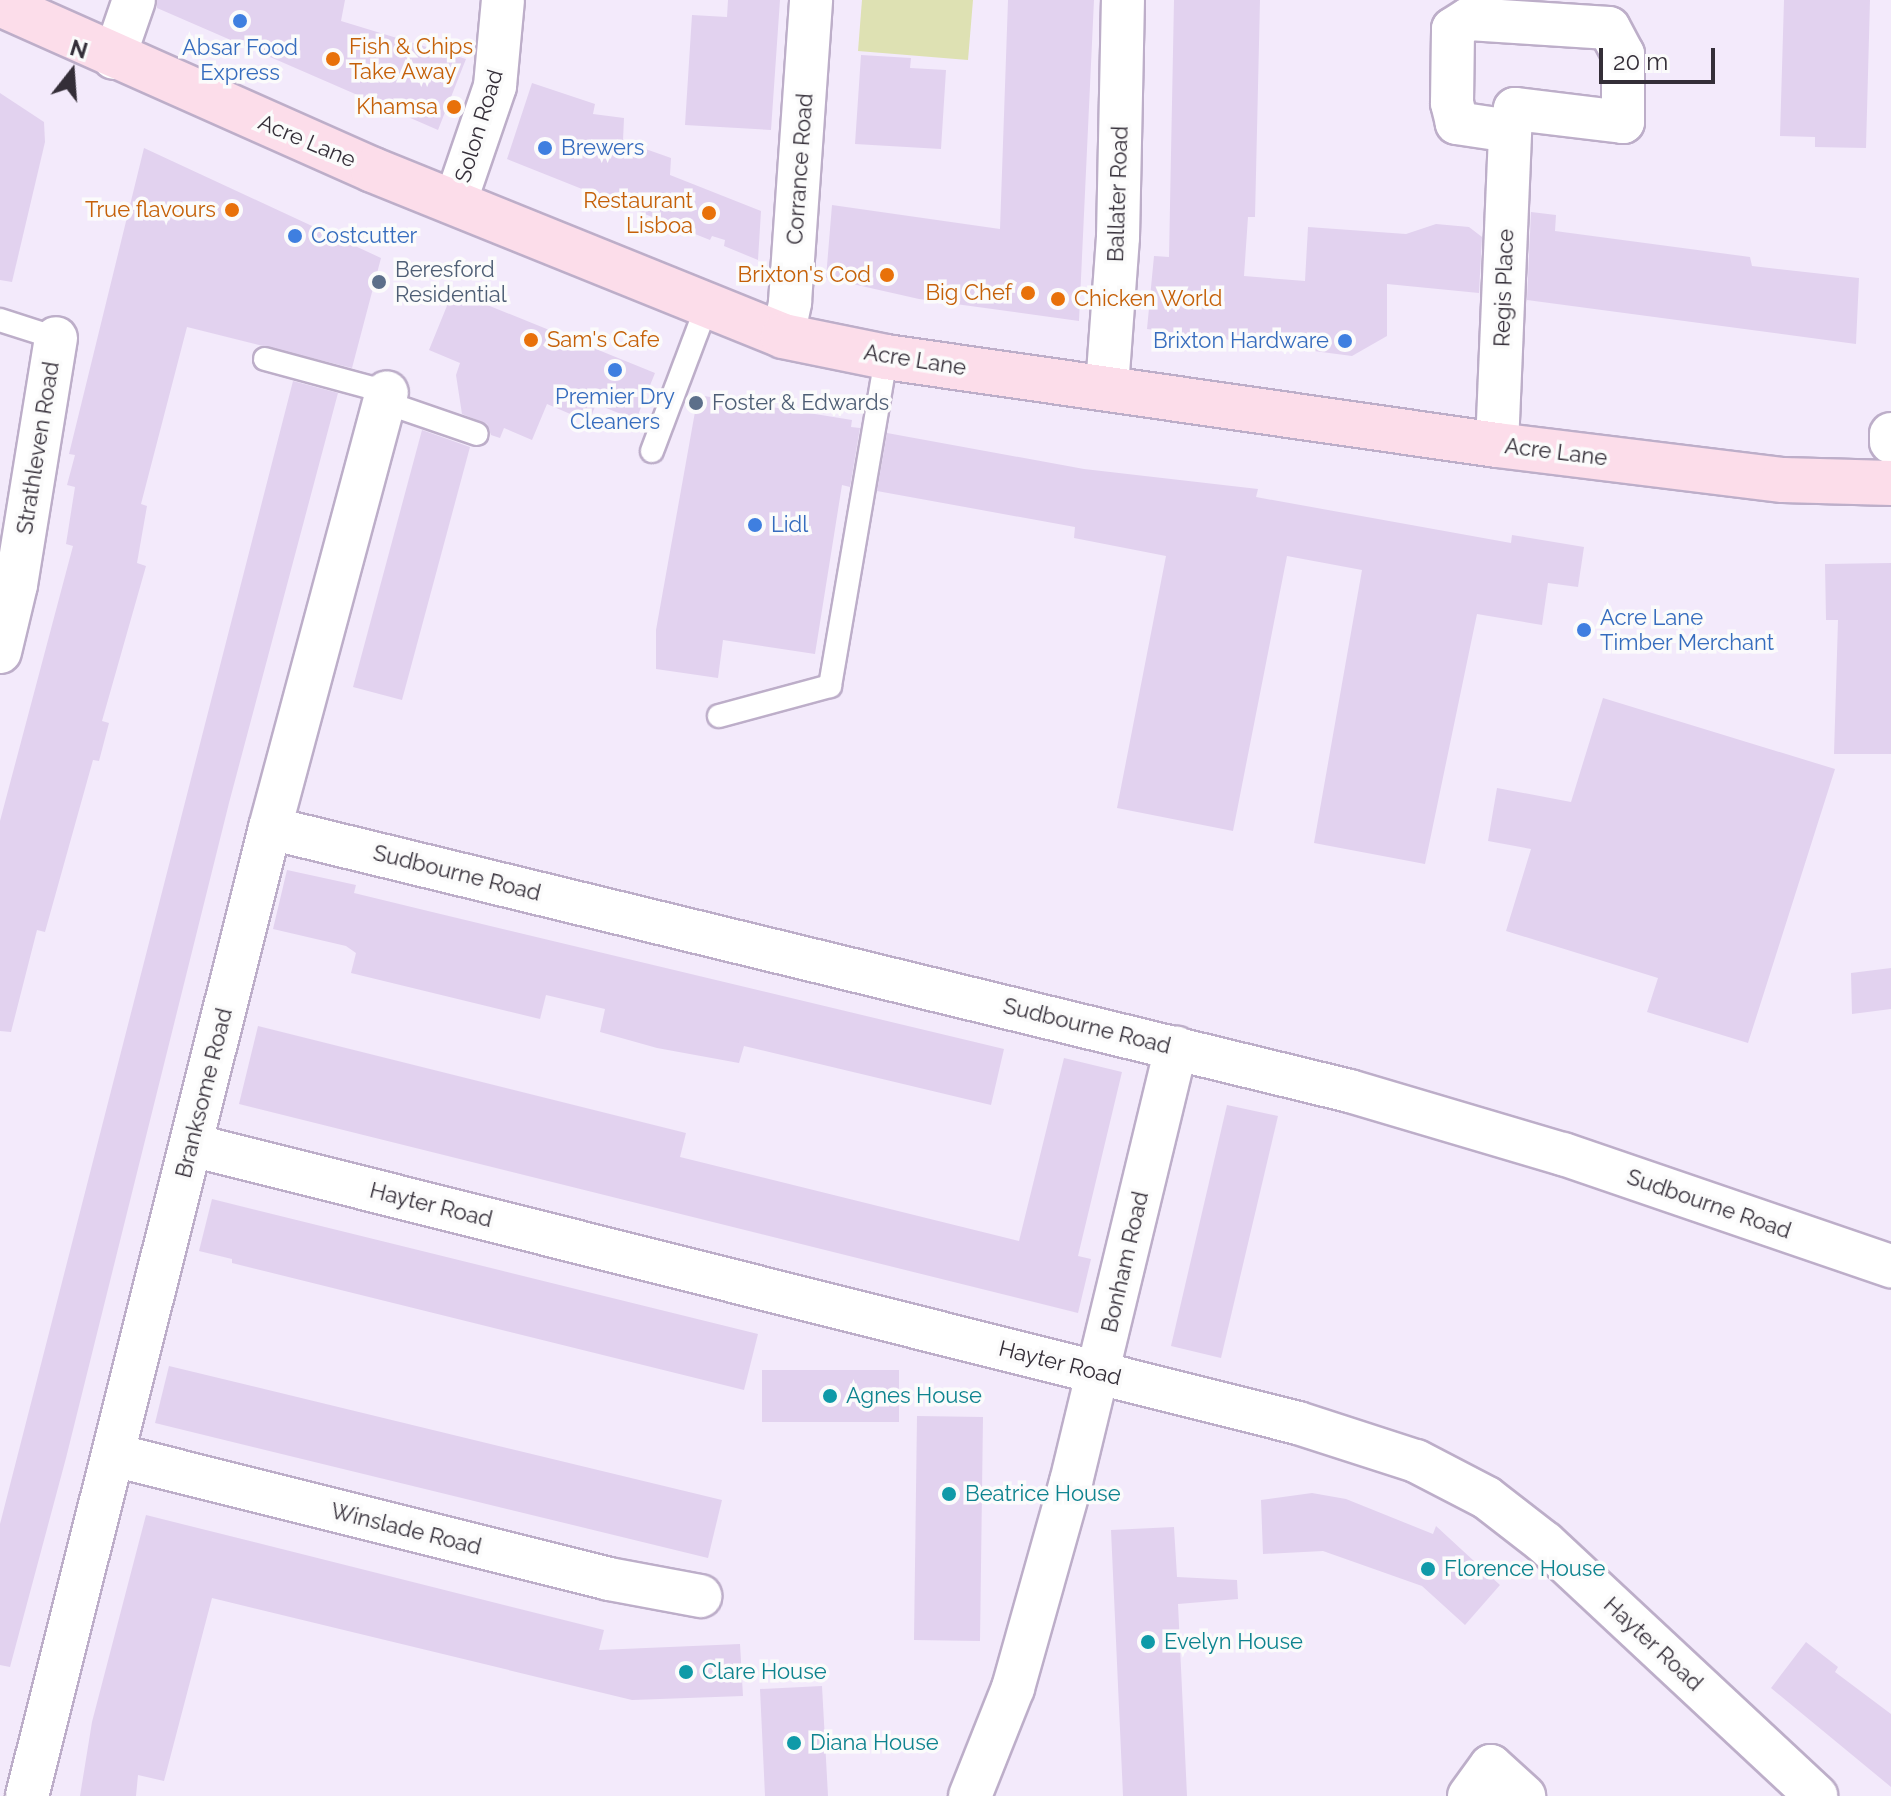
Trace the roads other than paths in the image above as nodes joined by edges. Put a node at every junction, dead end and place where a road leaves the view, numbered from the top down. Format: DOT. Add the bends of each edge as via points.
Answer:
graph roads {
  1 [pos="134,0"];
  2 [pos="503,0"];
  3 [pos="811,0"];
  4 [pos="1123,0"];
  5 [pos="0,4"];
  6 [pos="114,58"];
  7 [pos="1510,131"];
  8 [pos="455,203"];
  9 [pos="706,308"];
  10 [pos="0,320"];
  11 [pos="783,336"];
  12 [pos="56,338"];
  13 [pos="886,357"];
  14 [pos="265,359"];
  15 [pos="1107,387"];
  16 [pos="386,397"];
  17 [pos="477,434"];
  18 [pos="1891,434"];
  19 [pos="1891,442"];
  20 [pos="1497,445"];
  21 [pos="652,451"];
  22 [pos="1891,483"];
  23 [pos="12,520"];
  24 [pos="0,652"];
  25 [pos="719,716"];
  26 [pos="270,828"];
  27 [pos="1176,1047"];
  28 [pos="192,1145"];
  29 [pos="1891,1266"];
  30 [pos="1099,1373"];
  31 [pos="114,1455"];
  32 [pos="700,1596"];
  33 [pos="1774,1781"];
  34 [pos="27,1796"];
  35 [pos="970,1796"];
  36 [pos="1469,1796"];
  37 [pos="1524,1796"];
  38 [pos="1816,1796"];
  1 -- 6 [label="street"];
  2 -- 8 [label="street, Solon Road" via="495,86"];
  3 -- 11 [label="street, Corrance Road" via="790,302"];
  4 -- 15 [label="street, Ballater Road" via="1118,237"];
  5 -- 6 [label="main road, Acre Lane"];
  6 -- 8 [label="main road, Acre Lane"];
  7 -- 7 [label="street" via="1457,123 1452,103 1453,29 1469,19 1609,28 1623,54 1623,122 1515,109"];
  7 -- 20 [label="street, Regis Place"];
  8 -- 9 [label="main road, Acre Lane"];
  9 -- 11 [label="main road, Acre Lane"];
  9 -- 21 [label="lane"];
  10 -- 12 [label="lane"];
  11 -- 13 [label="main road, Acre Lane"];
  12 -- 23 [label="street, Strathleven Road"];
  13 -- 15 [label="main road, Acre Lane"];
  13 -- 25 [label="lane" via="830,686"];
  14 -- 16 [label="lane"];
  15 -- 20 [label="main road, Acre Lane"];
  16 -- 17 [label="lane"];
  16 -- 26 [label="street, Branksome Road"];
  18 -- 19 [label="street"];
  20 -- 22 [label="main road, Acre Lane" via="1783,480"];
  23 -- 24 [label="street, Strathleven Road"];
  26 -- 27 [label="street, Sudbourne Road"];
  26 -- 28 [label="street, Branksome Road"];
  27 -- 29 [label="street, Sudbourne Road" via="1563,1154"];
  27 -- 30 [label="street, Bonham Road"];
  28 -- 30 [label="street, Hayter Road"];
  28 -- 31 [label="street, Branksome Road"];
  30 -- 33 [label="street, Hayter Road" via="1369,1444 1453,1477 1545,1543"];
  30 -- 35 [label="street, Bonham Road" via="1013,1688"];
  31 -- 32 [label="street, Winslade Road" via="609,1579"];
  31 -- 34 [label="street, Branksome Road"];
  33 -- 38 [label="street, Hayter Road"];
  36 -- 37 [label="street" via="1491,1766"];
}
